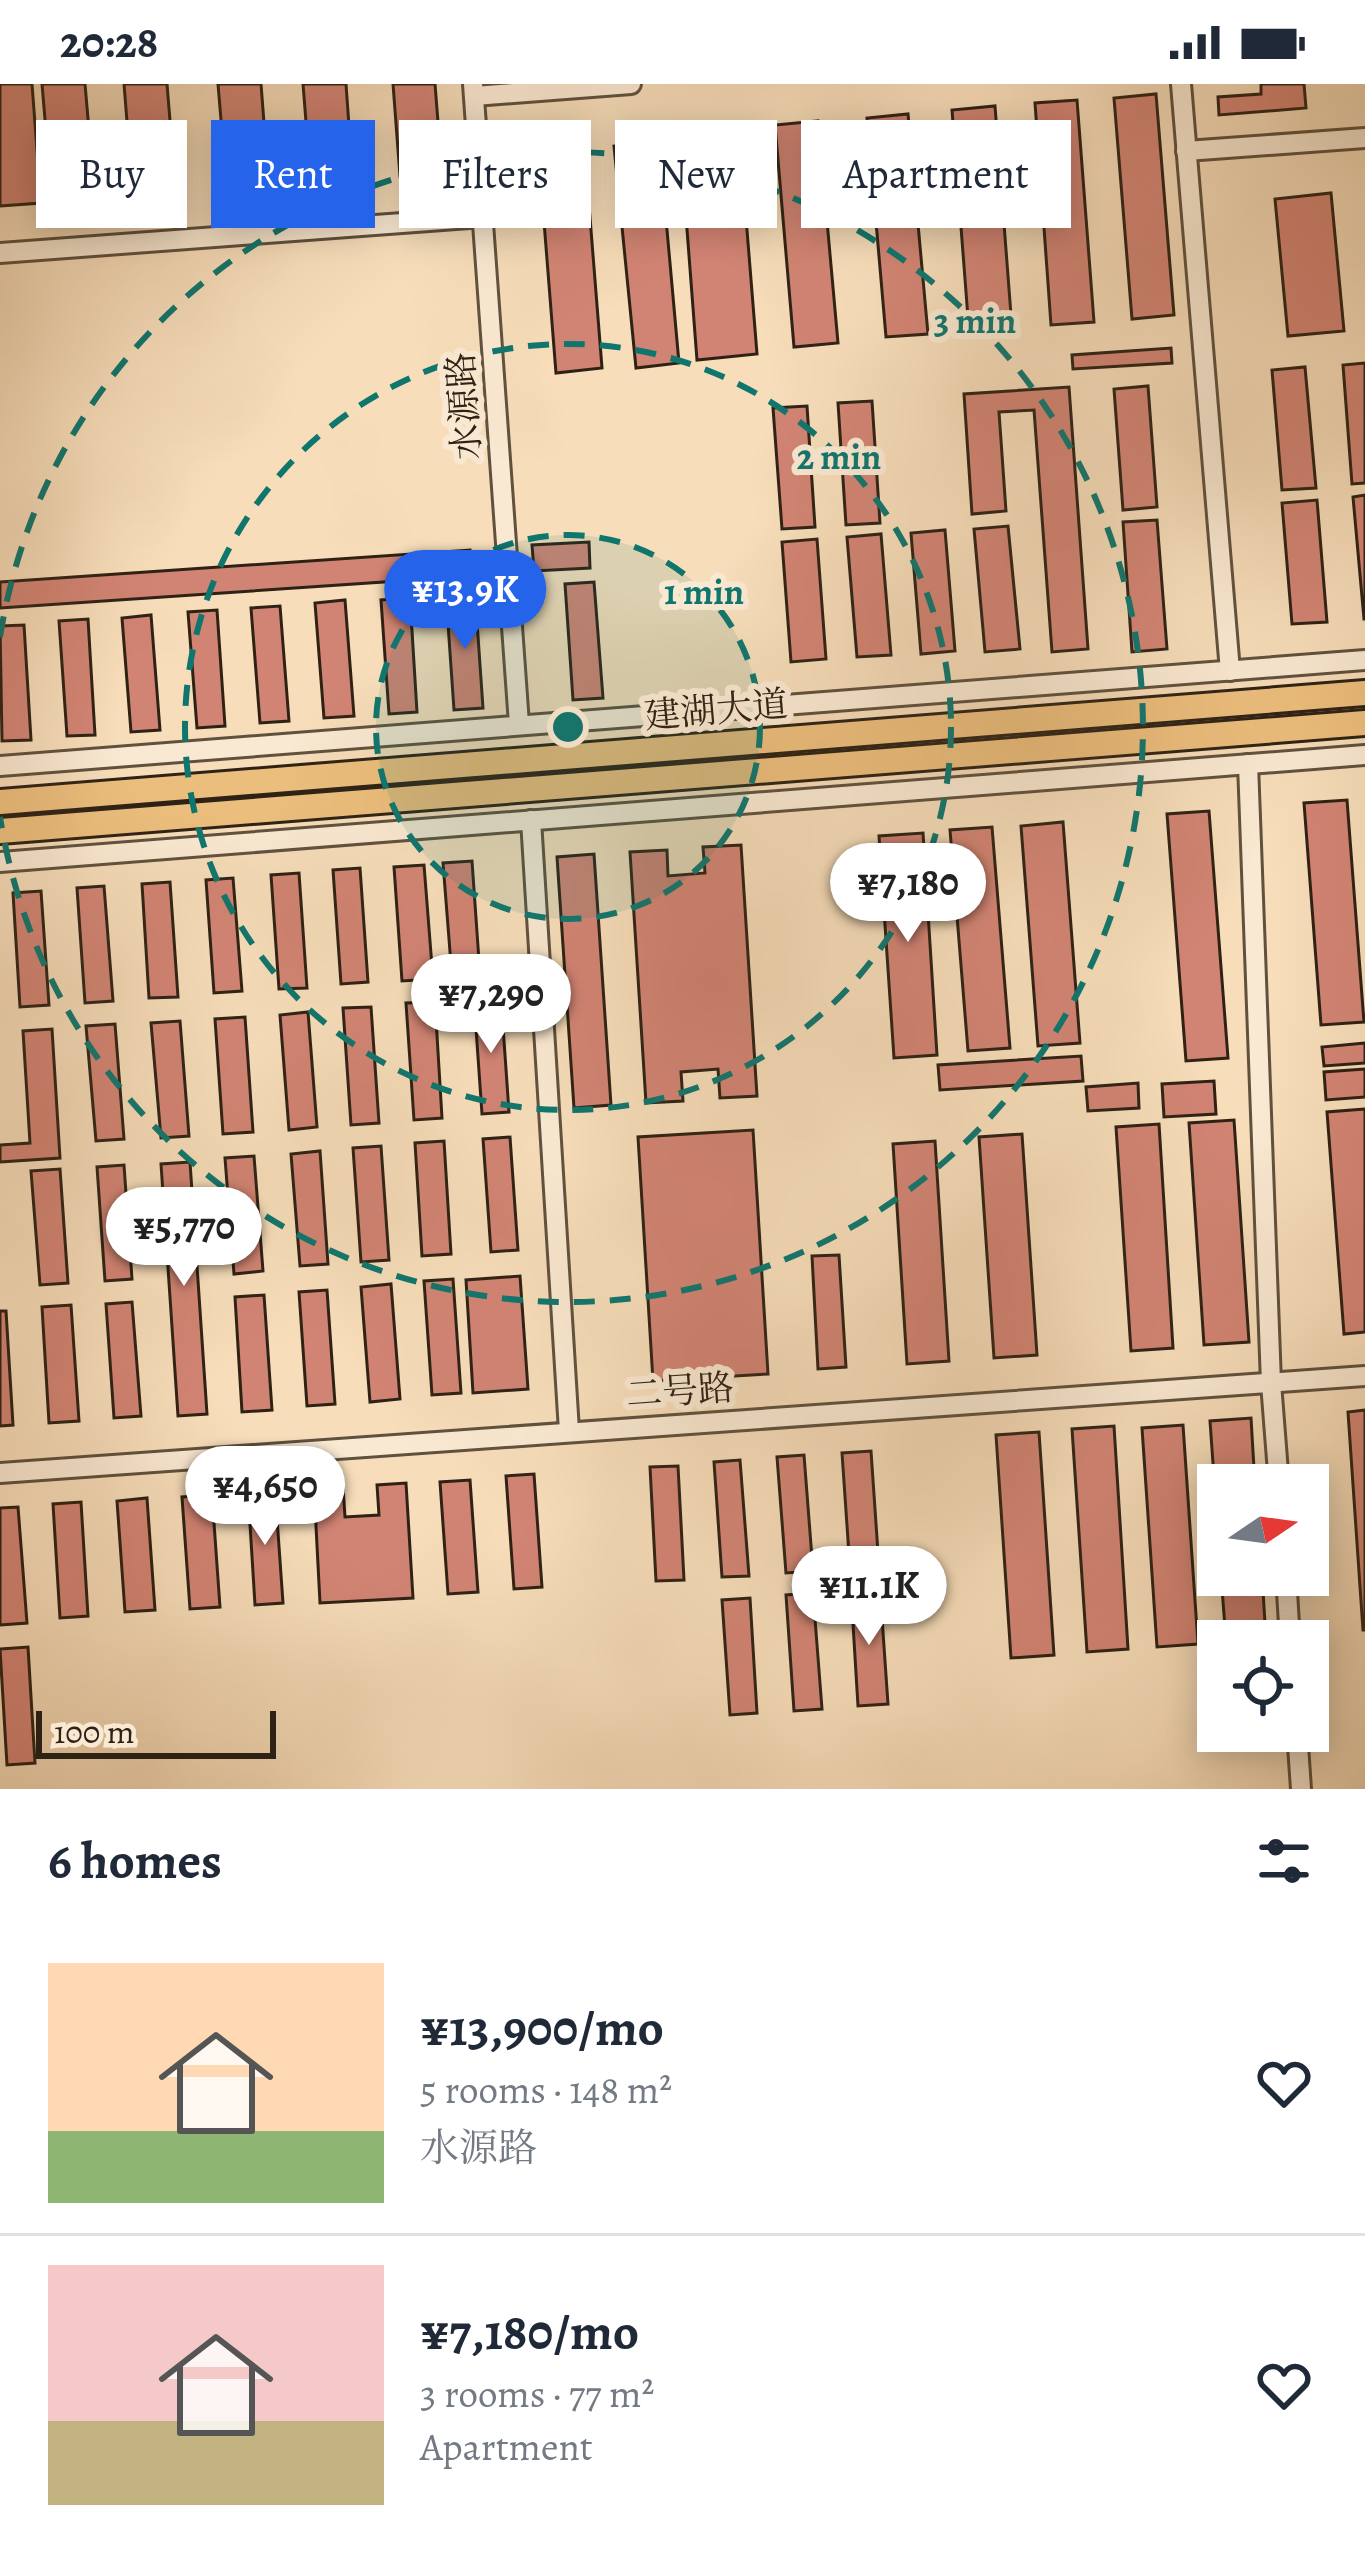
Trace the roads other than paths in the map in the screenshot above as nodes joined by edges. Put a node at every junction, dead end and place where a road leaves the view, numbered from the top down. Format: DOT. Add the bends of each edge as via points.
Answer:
graph roads {
  1 [pos="631,84"];
  2 [pos="1181,84"];
  3 [pos="473,90"];
  4 [pos="475,120"];
  5 [pos="1365,138"];
  6 [pos="1186,151"];
  7 [pos="399,224"];
  8 [pos="484,228"];
  9 [pos="0,253"];
  10 [pos="1365,660"];
  11 [pos="1231,671"];
  12 [pos="1365,693"];
  13 [pos="1365,723"];
  14 [pos="519,724"];
  15 [pos="1365,754"];
  16 [pos="1248,764"];
  17 [pos="0,766"];
  18 [pos="0,802"];
  19 [pos="531,820"];
  20 [pos="0,831"];
  21 [pos="0,862"];
  22 [pos="1365,1376"];
  23 [pos="1271,1383"];
  24 [pos="568,1431"];
  25 [pos="1277,1464"];
  26 [pos="0,1473"];
  27 [pos="1298,1752"];
  28 [pos="1301,1789"];
  1 -- 3 [label="street"];
  2 -- 6 [label="street"];
  3 -- 4 [label="street, 水源路"];
  5 -- 6 [label="street"];
  6 -- 11 [label="street"];
  7 -- 9 [label="street"];
  8 -- 14 [label="street, 水源路"];
  10 -- 11 [label="street"];
  11 -- 14 [label="street"];
  12 -- 18 [label="main road, 建湖大道"];
  13 -- 20 [label="main road, 建湖大道"];
  14 -- 17 [label="street"];
  15 -- 16 [label="street"];
  16 -- 19 [label="street"];
  16 -- 23 [label="street"];
  19 -- 21 [label="street"];
  19 -- 24 [label="street"];
  22 -- 23 [label="street, 二号路"];
  23 -- 24 [label="street, 二号路"];
  23 -- 25 [label="street"];
  24 -- 26 [label="street, 二号路"];
  27 -- 28 [label="street"];
}
